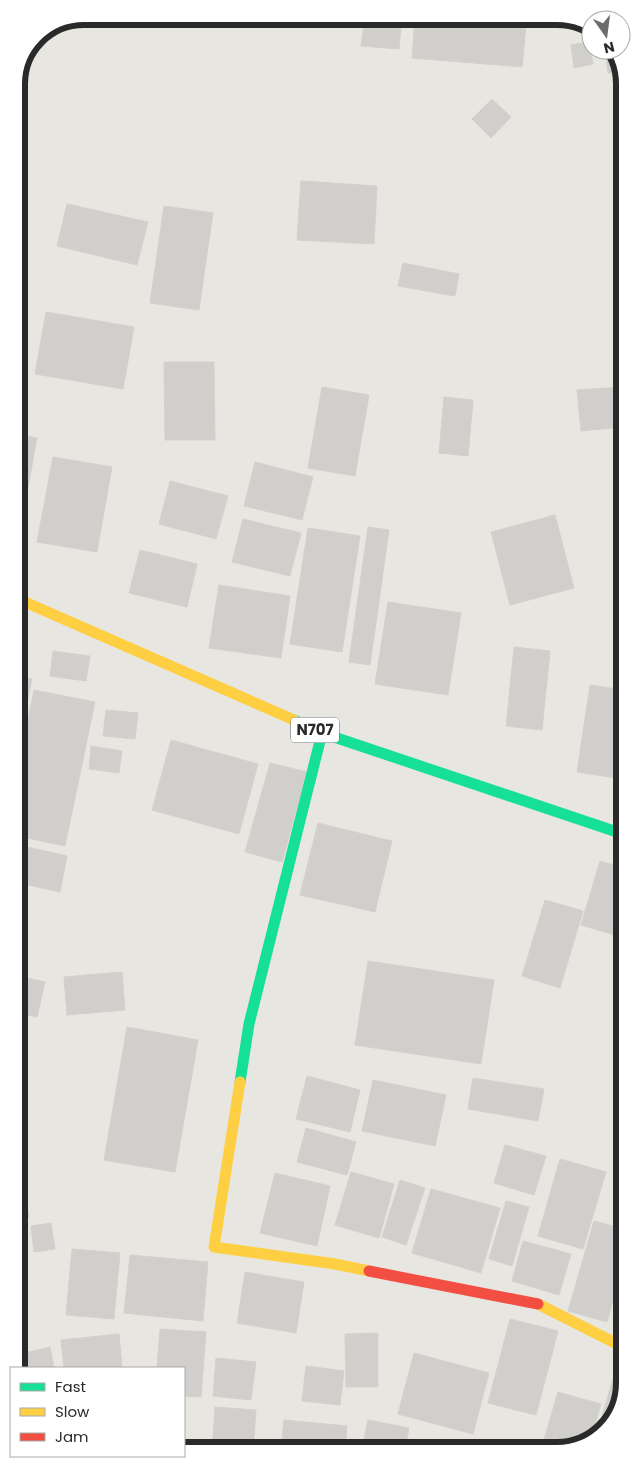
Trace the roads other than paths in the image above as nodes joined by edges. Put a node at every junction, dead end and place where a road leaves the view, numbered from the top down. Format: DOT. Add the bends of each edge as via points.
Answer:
graph roads {
  1 [pos="25,602"];
  2 [pos="322,733"];
  3 [pos="616,832"];
  4 [pos="616,1343"];
  1 -- 2 [label="main road, N707"];
  2 -- 3 [label="main road, N707"];
  2 -- 4 [label="main road" via="249,1024 214,1247 335,1264 535,1302"];
}
